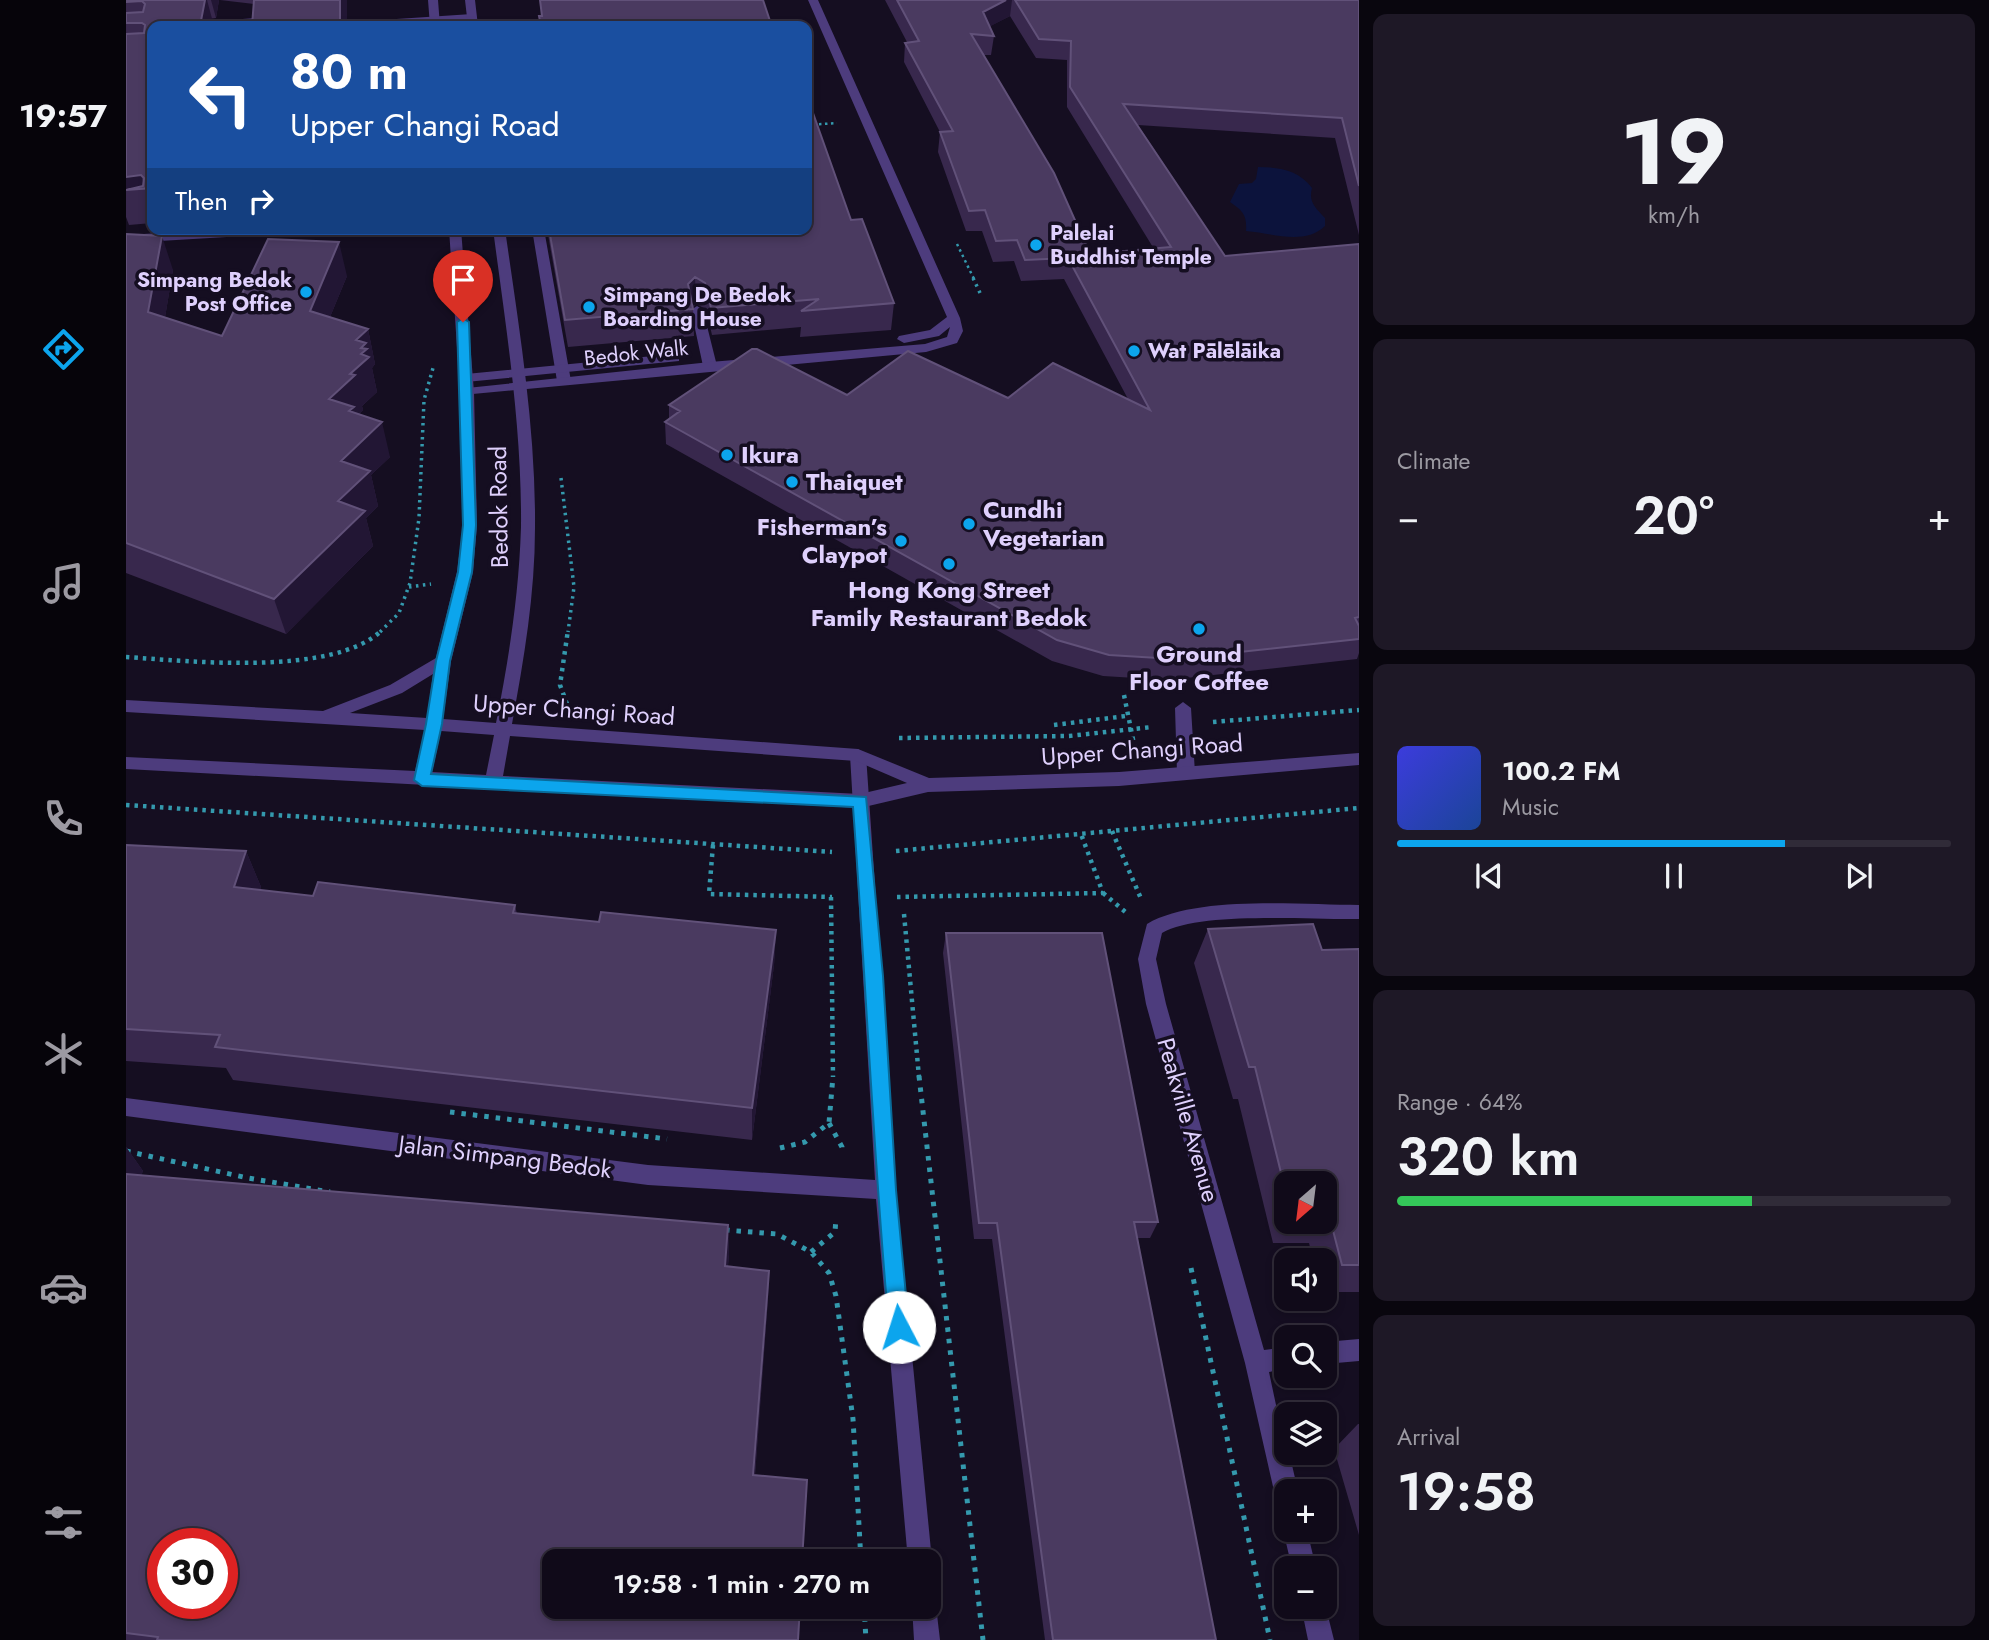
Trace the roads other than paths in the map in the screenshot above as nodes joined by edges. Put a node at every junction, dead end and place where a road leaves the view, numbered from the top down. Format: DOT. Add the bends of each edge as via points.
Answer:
graph roads {
  1 [pos="433,0"];
  2 [pos="470,0"];
  3 [pos="813,0"];
  4 [pos="256,21"];
  5 [pos="309,21"];
  6 [pos="435,21"];
  7 [pos="473,21"];
  8 [pos="174,235"];
  9 [pos="455,235"];
  10 [pos="500,235"];
  11 [pos="539,235"];
  12 [pos="126,239"];
  13 [pos="697,310"];
  14 [pos="708,361"];
  15 [pos="563,374"];
  16 [pos="517,379"];
  17 [pos="466,385"];
  18 [pos="443,661"];
  19 [pos="126,706"];
  20 [pos="1185,716"];
  21 [pos="324,717"];
  22 [pos="434,724"];
  23 [pos="503,730"];
  24 [pos="858,755"];
  25 [pos="1359,759"];
  26 [pos="126,763"];
  27 [pos="1186,773"];
  28 [pos="422,780"];
  29 [pos="493,781"];
  30 [pos="928,785"];
  31 [pos="860,801"];
  32 [pos="1359,912"];
  33 [pos="126,1107"];
  34 [pos="886,1190"];
  35 [pos="1359,1350"];
  36 [pos="1337,1352"];
  37 [pos="1274,1360"];
  38 [pos="1256,1363"];
  39 [pos="1283,1479"];
  40 [pos="919,1549"];
  41 [pos="925,1619"];
  42 [pos="1316,1619"];
  43 [pos="927,1640"];
  44 [pos="1321,1640"];
  1 -- 6 [label="street"];
  2 -- 7 [label="street"];
  3 -- 14 [label="street, Bedok Walk" via="957,331 941,345"];
  4 -- 5 [label="street"];
  8 -- 12 [label="street"];
  9 -- 17 [label="street, Bedok Road"];
  10 -- 16 [label="street, Bedok Road"];
  11 -- 15 [label="street"];
  13 -- 14 [label="street"];
  14 -- 15 [label="street, Bedok Walk"];
  15 -- 16 [label="street, Bedok Walk"];
  16 -- 17 [label="street, Bedok Walk"];
  16 -- 23 [label="street, Bedok Road" via="528,526 526,576"];
  17 -- 18 [label="street, Bedok Road" via="470,525 465,572"];
  18 -- 21 [label="street" via="396,689"];
  18 -- 22 [label="street, Bedok Road"];
  19 -- 21 [label="street, Upper Changi Road"];
  20 -- 27 [label="street"];
  21 -- 22 [label="street, Upper Changi Road"];
  22 -- 23 [label="street, Upper Changi Road"];
  22 -- 28 [label="street, Bedok Road"];
  23 -- 24 [label="street, Upper Changi Road"];
  23 -- 29 [label="street, Bedok Road"];
  24 -- 30 [label="street, Upper Changi Road"];
  24 -- 31 [label="street"];
  25 -- 27 [label="street, Upper Changi Road"];
  26 -- 28 [label="street, Upper Changi Road"];
  27 -- 30 [label="street, Upper Changi Road"];
  28 -- 29 [label="street, Upper Changi Road"];
  29 -- 31 [label="street, Upper Changi Road"];
  30 -- 31 [label="street, Upper Changi Road"];
  31 -- 34 [label="street"];
  32 -- 38 [label="street, Peakville Avenue" via="1206,913 1168,920 1154,929 1147,959"];
  33 -- 34 [label="street, Jalan Simpang Bedok" via="648,1175"];
  34 -- 40 [label="street"];
  35 -- 36 [label="street"];
  37 -- 38 [label="street"];
  38 -- 39 [label="street, Peakville Avenue"];
  41 -- 43 [label="street"];
  42 -- 44 [label="street"];
}
